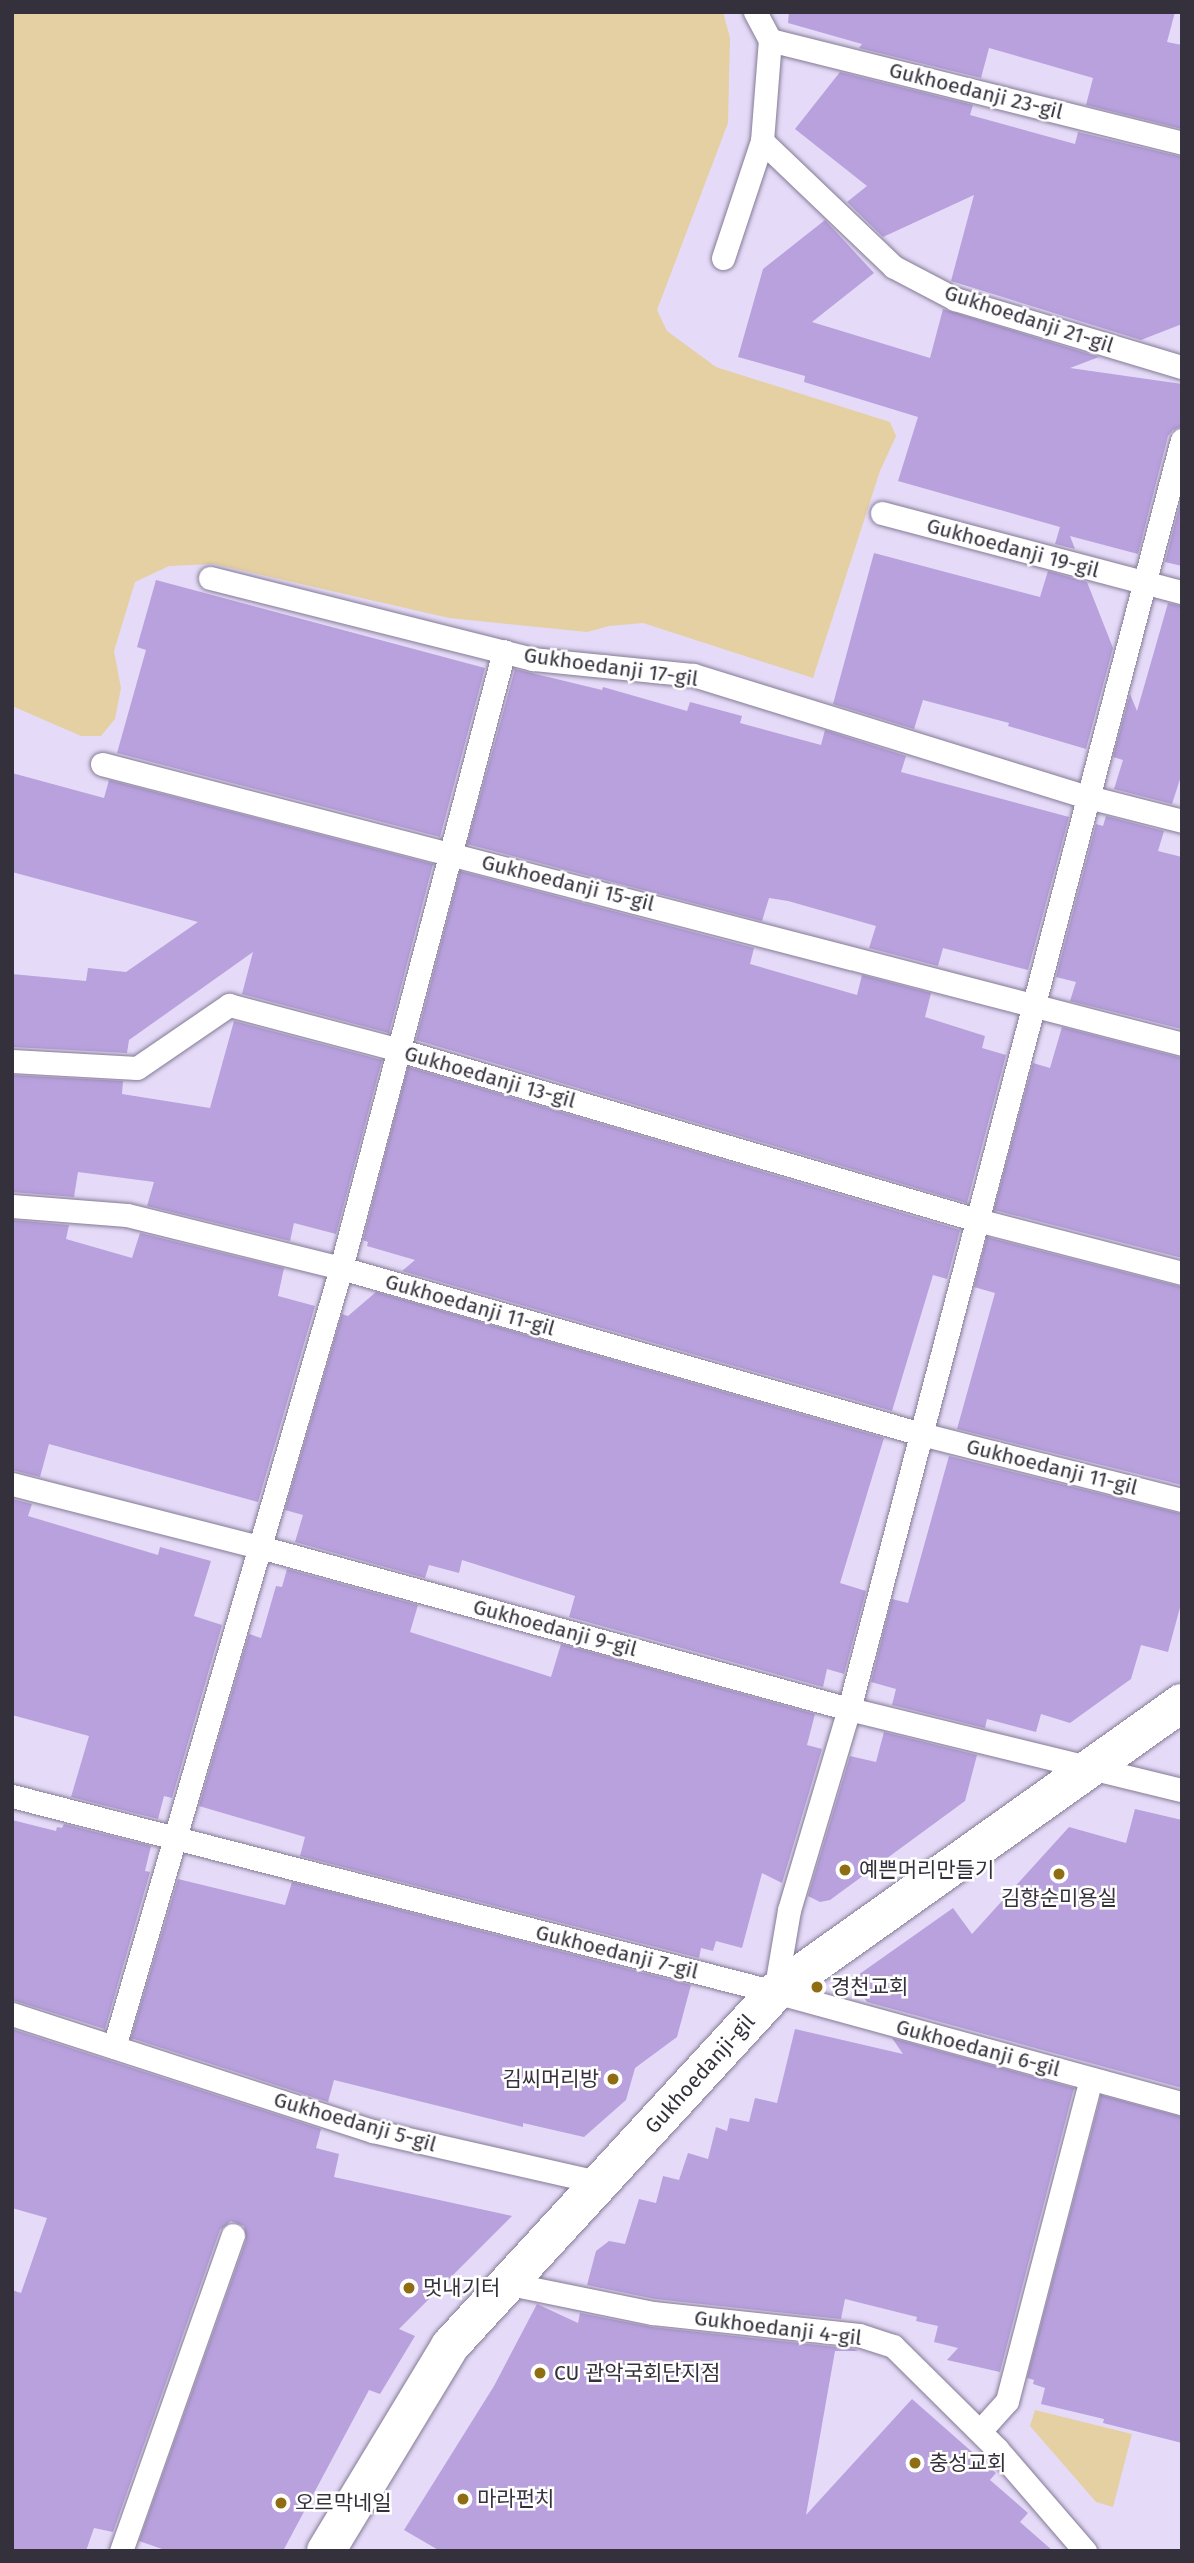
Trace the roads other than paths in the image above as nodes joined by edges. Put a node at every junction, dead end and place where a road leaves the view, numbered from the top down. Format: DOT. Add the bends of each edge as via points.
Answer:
graph roads {
  1 [pos="755,12"];
  2 [pos="770,40"];
  3 [pos="762,141"];
  4 [pos="1182,143"];
  5 [pos="723,258"];
  6 [pos="1182,368"];
  7 [pos="1182,440"];
  8 [pos="882,513"];
  9 [pos="210,578"];
  10 [pos="1144,582"];
  11 [pos="1182,592"];
  12 [pos="504,651"];
  13 [pos="102,764"];
  14 [pos="1088,797"];
  15 [pos="1182,821"];
  16 [pos="451,853"];
  17 [pos="1034,1003"];
  18 [pos="1182,1044"];
  19 [pos="399,1051"];
  20 [pos="12,1061"];
  21 [pos="12,1206"];
  22 [pos="977,1220"];
  23 [pos="341,1268"];
  24 [pos="1182,1273"];
  25 [pos="921,1434"];
  26 [pos="12,1485"];
  27 [pos="1182,1500"];
  28 [pos="260,1547"];
  29 [pos="1182,1703"];
  30 [pos="849,1709"];
  31 [pos="1094,1766"];
  32 [pos="1182,1790"];
  33 [pos="12,1796"];
  34 [pos="174,1839"];
  35 [pos="775,1992"];
  36 [pos="12,2014"];
  37 [pos="114,2047"];
  38 [pos="1091,2078"];
  39 [pos="1182,2103"];
  40 [pos="601,2183"];
  41 [pos="233,2235"];
  42 [pos="510,2284"];
  43 [pos="980,2431"];
  44 [pos="121,2551"];
  45 [pos="326,2551"];
  46 [pos="1085,2551"];
  1 -- 2 [label="lane"];
  2 -- 3 [label="lane"];
  2 -- 4 [label="lane, Gukhoedanji 23-gil"];
  3 -- 5 [label="lane"];
  3 -- 6 [label="lane, Gukhoedanji 21-gil" via="894,267 956,299"];
  7 -- 10 [label="lane"];
  8 -- 10 [label="lane, Gukhoedanji 19-gil"];
  9 -- 12 [label="lane, Gukhoedanji 17-gil"];
  10 -- 11 [label="lane, Gukhoedanji 19-gil"];
  10 -- 14 [label="lane"];
  12 -- 14 [label="lane, Gukhoedanji 17-gil" via="533,659 693,675"];
  12 -- 16 [label="lane"];
  13 -- 16 [label="lane, Gukhoedanji 15-gil"];
  14 -- 15 [label="lane, Gukhoedanji 17-gil"];
  14 -- 17 [label="lane"];
  16 -- 17 [label="lane, Gukhoedanji 15-gil"];
  16 -- 19 [label="lane"];
  17 -- 18 [label="lane, Gukhoedanji 15-gil"];
  17 -- 22 [label="lane"];
  19 -- 20 [label="lane, Gukhoedanji 13-gil" via="229,1005 138,1068"];
  19 -- 22 [label="lane, Gukhoedanji 13-gil"];
  19 -- 23 [label="lane"];
  21 -- 23 [label="lane, Gukhoedanji 11-gil" via="127,1215"];
  22 -- 24 [label="lane, Gukhoedanji 13-gil"];
  22 -- 25 [label="lane"];
  23 -- 25 [label="lane, Gukhoedanji 11-gil"];
  23 -- 28 [label="lane"];
  25 -- 27 [label="lane, Gukhoedanji 11-gil"];
  25 -- 30 [label="lane"];
  26 -- 28 [label="lane, Gukhoedanji 9-gil"];
  28 -- 30 [label="lane, Gukhoedanji 9-gil"];
  28 -- 34 [label="lane"];
  29 -- 31 [label="street, Gukhoedanji-gil"];
  30 -- 31 [label="lane, Gukhoedanji 9-gil"];
  30 -- 35 [label="lane" via="789,1910"];
  31 -- 32 [label="lane, Gukhoedanji 9-gil"];
  31 -- 35 [label="street, Gukhoedanji-gil"];
  33 -- 34 [label="lane, Gukhoedanji 7-gil"];
  34 -- 35 [label="lane, Gukhoedanji 7-gil"];
  34 -- 37 [label="lane"];
  35 -- 38 [label="lane, Gukhoedanji 6-gil"];
  35 -- 40 [label="street, Gukhoedanji-gil"];
  36 -- 37 [label="lane, Gukhoedanji 5-gil"];
  37 -- 40 [label="lane, Gukhoedanji 5-gil" via="373,2131"];
  38 -- 39 [label="lane, Gukhoedanji 6-gil"];
  38 -- 43 [label="lane" via="1007,2401"];
  40 -- 42 [label="street, Gukhoedanji-gil"];
  41 -- 44 [label="lane"];
  42 -- 43 [label="lane, Gukhoedanji 4-gil" via="653,2313 859,2335 893,2346"];
  42 -- 45 [label="street, Gukhoedanji-gil" via="450,2346"];
  43 -- 46 [label="lane, Gukhoedanji 4-gil"];
}
